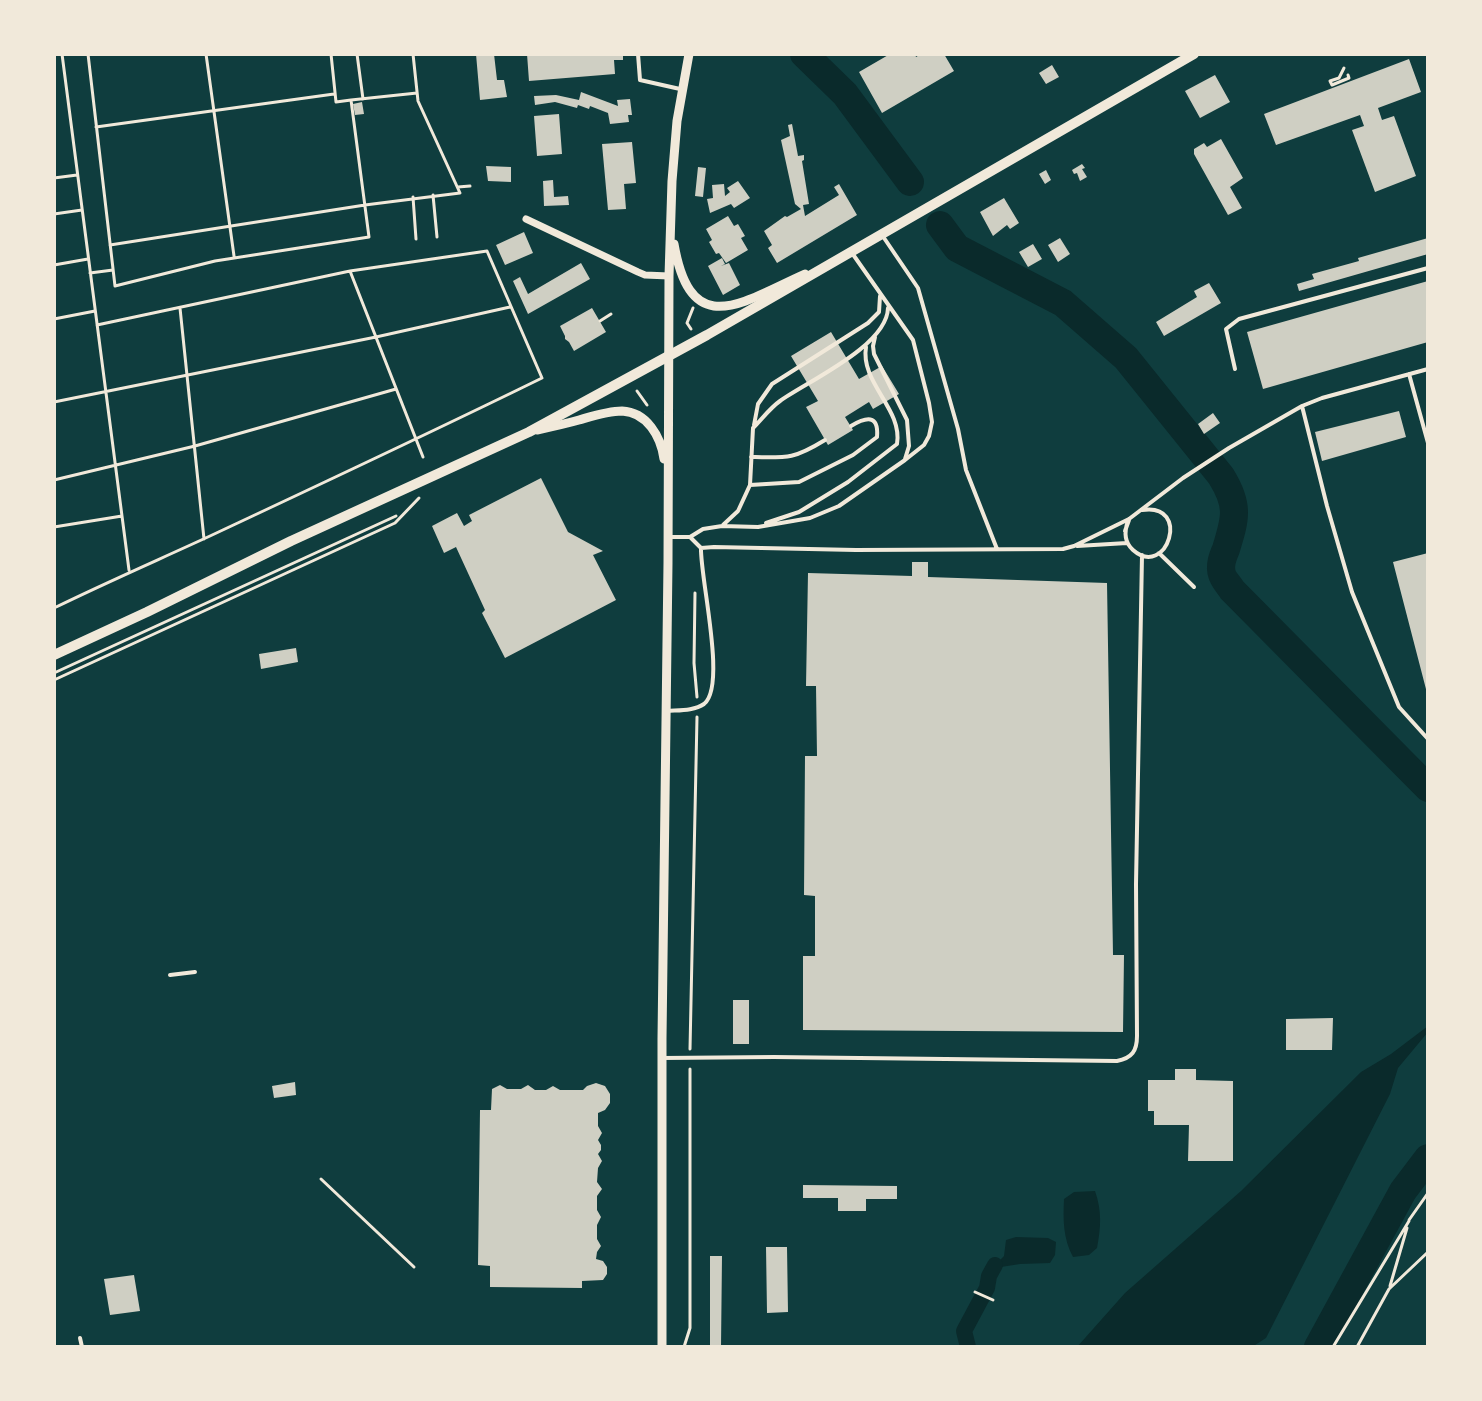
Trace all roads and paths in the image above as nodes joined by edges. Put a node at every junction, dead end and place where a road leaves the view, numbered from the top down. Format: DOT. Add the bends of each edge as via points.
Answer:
graph roads {
  1 [pos="62,54"];
  2 [pos="88,54"];
  3 [pos="206,54"];
  4 [pos="331,54"];
  5 [pos="357,54"];
  6 [pos="413,54"];
  7 [pos="638,54"];
  8 [pos="689,54"];
  9 [pos="1194,54"];
  10 [pos="1344,68"];
  11 [pos="1346,79"];
  12 [pos="682,90"];
  13 [pos="417,93"];
  14 [pos="335,94"];
  15 [pos="363,99"];
  16 [pos="351,100"];
  17 [pos="214,110"];
  18 [pos="96,127"];
  19 [pos="77,175"];
  20 [pos="54,178"];
  21 [pos="470,186"];
  22 [pos="457,187"];
  23 [pos="433,195"];
  24 [pos="413,197"];
  25 [pos="365,205"];
  26 [pos="82,210"];
  27 [pos="54,214"];
  28 [pos="671,215"];
  29 [pos="526,219"];
  30 [pos="230,226"];
  31 [pos="881,233"];
  32 [pos="437,237"];
  33 [pos="416,239"];
  34 [pos="110,245"];
  35 [pos="851,251"];
  36 [pos="234,257"];
  37 [pos="88,259"];
  38 [pos="833,261"];
  39 [pos="54,265"];
  40 [pos="1428,268"];
  41 [pos="113,270"];
  42 [pos="350,271"];
  43 [pos="90,273"];
  44 [pos="669,276"];
  45 [pos="880,295"];
  46 [pos="887,306"];
  47 [pos="180,307"];
  48 [pos="510,307"];
  49 [pos="693,308"];
  50 [pos="95,311"];
  51 [pos="611,314"];
  52 [pos="54,319"];
  53 [pos="600,321"];
  54 [pos="97,325"];
  55 [pos="691,329"];
  56 [pos="877,331"];
  57 [pos="376,337"];
  58 [pos="866,344"];
  59 [pos="668,356"];
  60 [pos="1235,369"];
  61 [pos="1428,369"];
  62 [pos="1409,374"];
  63 [pos="187,376"];
  64 [pos="396,389"];
  65 [pos="637,391"];
  66 [pos="106,392"];
  67 [pos="54,402"];
  68 [pos="655,403"];
  69 [pos="1302,406"];
  70 [pos="851,426"];
  71 [pos="753,428"];
  72 [pos="529,432"];
  73 [pos="417,440"];
  74 [pos="825,440"];
  75 [pos="1428,443"];
  76 [pos="195,446"];
  77 [pos="423,457"];
  78 [pos="751,457"];
  79 [pos="905,460"];
  80 [pos="115,466"];
  81 [pos="54,480"];
  82 [pos="750,485"];
  83 [pos="669,486"];
  84 [pos="419,498"];
  85 [pos="1140,511"];
  86 [pos="122,516"];
  87 [pos="396,516"];
  88 [pos="1129,519"];
  89 [pos="722,526"];
  90 [pos="54,527"];
  91 [pos="758,527"];
  92 [pos="668,537"];
  93 [pos="690,537"];
  94 [pos="204,539"];
  95 [pos="1127,543"];
  96 [pos="1074,546"];
  97 [pos="701,548"];
  98 [pos="997,549"];
  99 [pos="1159,553"];
  100 [pos="1142,555"];
  101 [pos="129,571"];
  102 [pos="1194,587"];
  103 [pos="695,588"];
  104 [pos="54,608"];
  105 [pos="54,655"];
  106 [pos="54,673"];
  107 [pos="54,680"];
  108 [pos="697,708"];
  109 [pos="666,711"];
  110 [pos="1428,739"];
  111 [pos="195,972"];
  112 [pos="170,975"];
  113 [pos="690,1057"];
  114 [pos="662,1058"];
  115 [pos="321,1179"];
  116 [pos="1428,1193"];
  117 [pos="1409,1221"];
  118 [pos="1428,1252"];
  119 [pos="414,1267"];
  120 [pos="1389,1289"];
  121 [pos="975,1292"];
  122 [pos="993,1300"];
  123 [pos="80,1338"];
  124 [pos="82,1347"];
  125 [pos="662,1347"];
  126 [pos="684,1347"];
  127 [pos="1333,1347"];
  128 [pos="1357,1347"];
  1 -- 19 [label="path"];
  2 -- 18 [label="path"];
  3 -- 17 [label="path"];
  4 -- 14 [label="path"];
  5 -- 15 [label="path"];
  6 -- 13 [label="path"];
  7 -- 12 [label="lane" via="640,80"];
  8 -- 12 [label="street"];
  9 -- 31 [label="main road"];
  10 -- 11 [label="path" via="1330,81 1332,85"];
  12 -- 28 [label="street"];
  13 -- 15 [label="path"];
  13 -- 22 [label="path"];
  14 -- 16 [label="path" via="336,102"];
  14 -- 17 [label="path"];
  15 -- 16 [label="path"];
  16 -- 25 [label="path"];
  17 -- 18 [label="path"];
  17 -- 30 [label="path"];
  18 -- 34 [label="path"];
  19 -- 20 [label="path"];
  19 -- 26 [label="path"];
  21 -- 22 [label="path"];
  22 -- 23 [label="path" via="460,193"];
  23 -- 24 [label="path"];
  23 -- 32 [label="path"];
  24 -- 25 [label="path"];
  24 -- 33 [label="path"];
  25 -- 30 [label="path"];
  25 -- 36 [label="path" via="369,237"];
  26 -- 27 [label="path"];
  26 -- 37 [label="path"];
  28 -- 38 [label="street" via="687,288 697,300 715,307 740,304"];
  28 -- 44 [label="street"];
  29 -- 44 [label="street" via="645,275"];
  30 -- 34 [label="path"];
  30 -- 36 [label="path"];
  31 -- 35 [label="main road"];
  31 -- 98 [label="lane" via="918,288 966,470"];
  34 -- 41 [label="path"];
  35 -- 38 [label="main road"];
  35 -- 45 [label="lane"];
  36 -- 41 [label="path" via="115,286"];
  37 -- 39 [label="path"];
  37 -- 43 [label="path"];
  38 -- 59 [label="main road"];
  40 -- 60 [label="lane" via="1239,319 1226,329"];
  41 -- 43 [label="path"];
  42 -- 47 [label="path"];
  42 -- 48 [label="path" via="487,251"];
  42 -- 57 [label="path"];
  43 -- 50 [label="path"];
  44 -- 59 [label="street"];
  45 -- 46 [label="lane"];
  45 -- 71 [label="lane" via="879,312 868,323 772,384 758,404"];
  46 -- 56 [label="lane"];
  46 -- 79 [label="lane" via="913,340 932,422 924,445"];
  47 -- 54 [label="path"];
  47 -- 63 [label="path"];
  48 -- 57 [label="path"];
  48 -- 73 [label="path" via="542,378"];
  49 -- 55 [label="path" via="687,323"];
  50 -- 52 [label="path"];
  50 -- 54 [label="path"];
  51 -- 53 [label="path"];
  54 -- 66 [label="path"];
  56 -- 58 [label="lane"];
  56 -- 79 [label="lane" via="874,354 907,420"];
  57 -- 63 [label="path"];
  57 -- 64 [label="path"];
  58 -- 71 [label="lane" via="776,404"];
  58 -- 91 [label="lane" via="864,357 895,422 897,444 799,512"];
  59 -- 72 [label="main road"];
  59 -- 83 [label="street"];
  61 -- 62 [label="lane"];
  62 -- 69 [label="lane"];
  62 -- 75 [label="lane"];
  63 -- 66 [label="path"];
  63 -- 76 [label="path"];
  64 -- 73 [label="path"];
  64 -- 76 [label="path"];
  65 -- 68 [label="path" via="647,405"];
  66 -- 67 [label="path"];
  66 -- 80 [label="path"];
  69 -- 85 [label="lane" via="1229,448"];
  69 -- 110 [label="lane" via="1352,592 1399,707"];
  70 -- 82 [label="lane" via="870,419 876,423 877,437 799,482"];
  71 -- 78 [label="lane"];
  72 -- 83 [label="street" via="602,413 630,412 658,436"];
  72 -- 105 [label="main road"];
  73 -- 77 [label="path"];
  73 -- 94 [label="path"];
  74 -- 78 [label="lane" via="800,455"];
  76 -- 80 [label="path"];
  76 -- 94 [label="path"];
  78 -- 82 [label="lane"];
  79 -- 91 [label="lane" via="839,506 810,518"];
  80 -- 81 [label="path"];
  80 -- 86 [label="path"];
  82 -- 89 [label="lane" via="738,511"];
  83 -- 92 [label="street"];
  84 -- 107 [label="path" via="395,523"];
  85 -- 88 [label="lane"];
  85 -- 99 [label="lane" via="1157,511 1169,523 1170,540"];
  86 -- 90 [label="path"];
  86 -- 101 [label="path"];
  87 -- 106 [label="path"];
  88 -- 95 [label="lane"];
  88 -- 96 [label="lane"];
  89 -- 91 [label="lane"];
  89 -- 93 [label="lane"];
  92 -- 93 [label="lane"];
  92 -- 109 [label="street"];
  93 -- 97 [label="lane"];
  94 -- 101 [label="path"];
  95 -- 96 [label="lane"];
  95 -- 100 [label="lane"];
  96 -- 98 [label="lane"];
  97 -- 98 [label="lane"];
  97 -- 108 [label="lane" via="713,684 708,700"];
  99 -- 100 [label="lane"];
  99 -- 102 [label="lane"];
  100 -- 113 [label="lane" via="1133,1054 1117,1061"];
  101 -- 104 [label="path"];
  103 -- 108 [label="path"];
  108 -- 109 [label="lane"];
  108 -- 113 [label="path"];
  109 -- 114 [label="street"];
  111 -- 112 [label="lane"];
  113 -- 114 [label="lane"];
  113 -- 126 [label="path" via="690,1328"];
  114 -- 125 [label="street"];
  115 -- 119 [label="path"];
  116 -- 117 [label="path"];
  117 -- 120 [label="path"];
  117 -- 127 [label="path"];
  118 -- 120 [label="path"];
  120 -- 128 [label="path"];
  121 -- 122 [label="path"];
  123 -- 124 [label="lane"];
}
